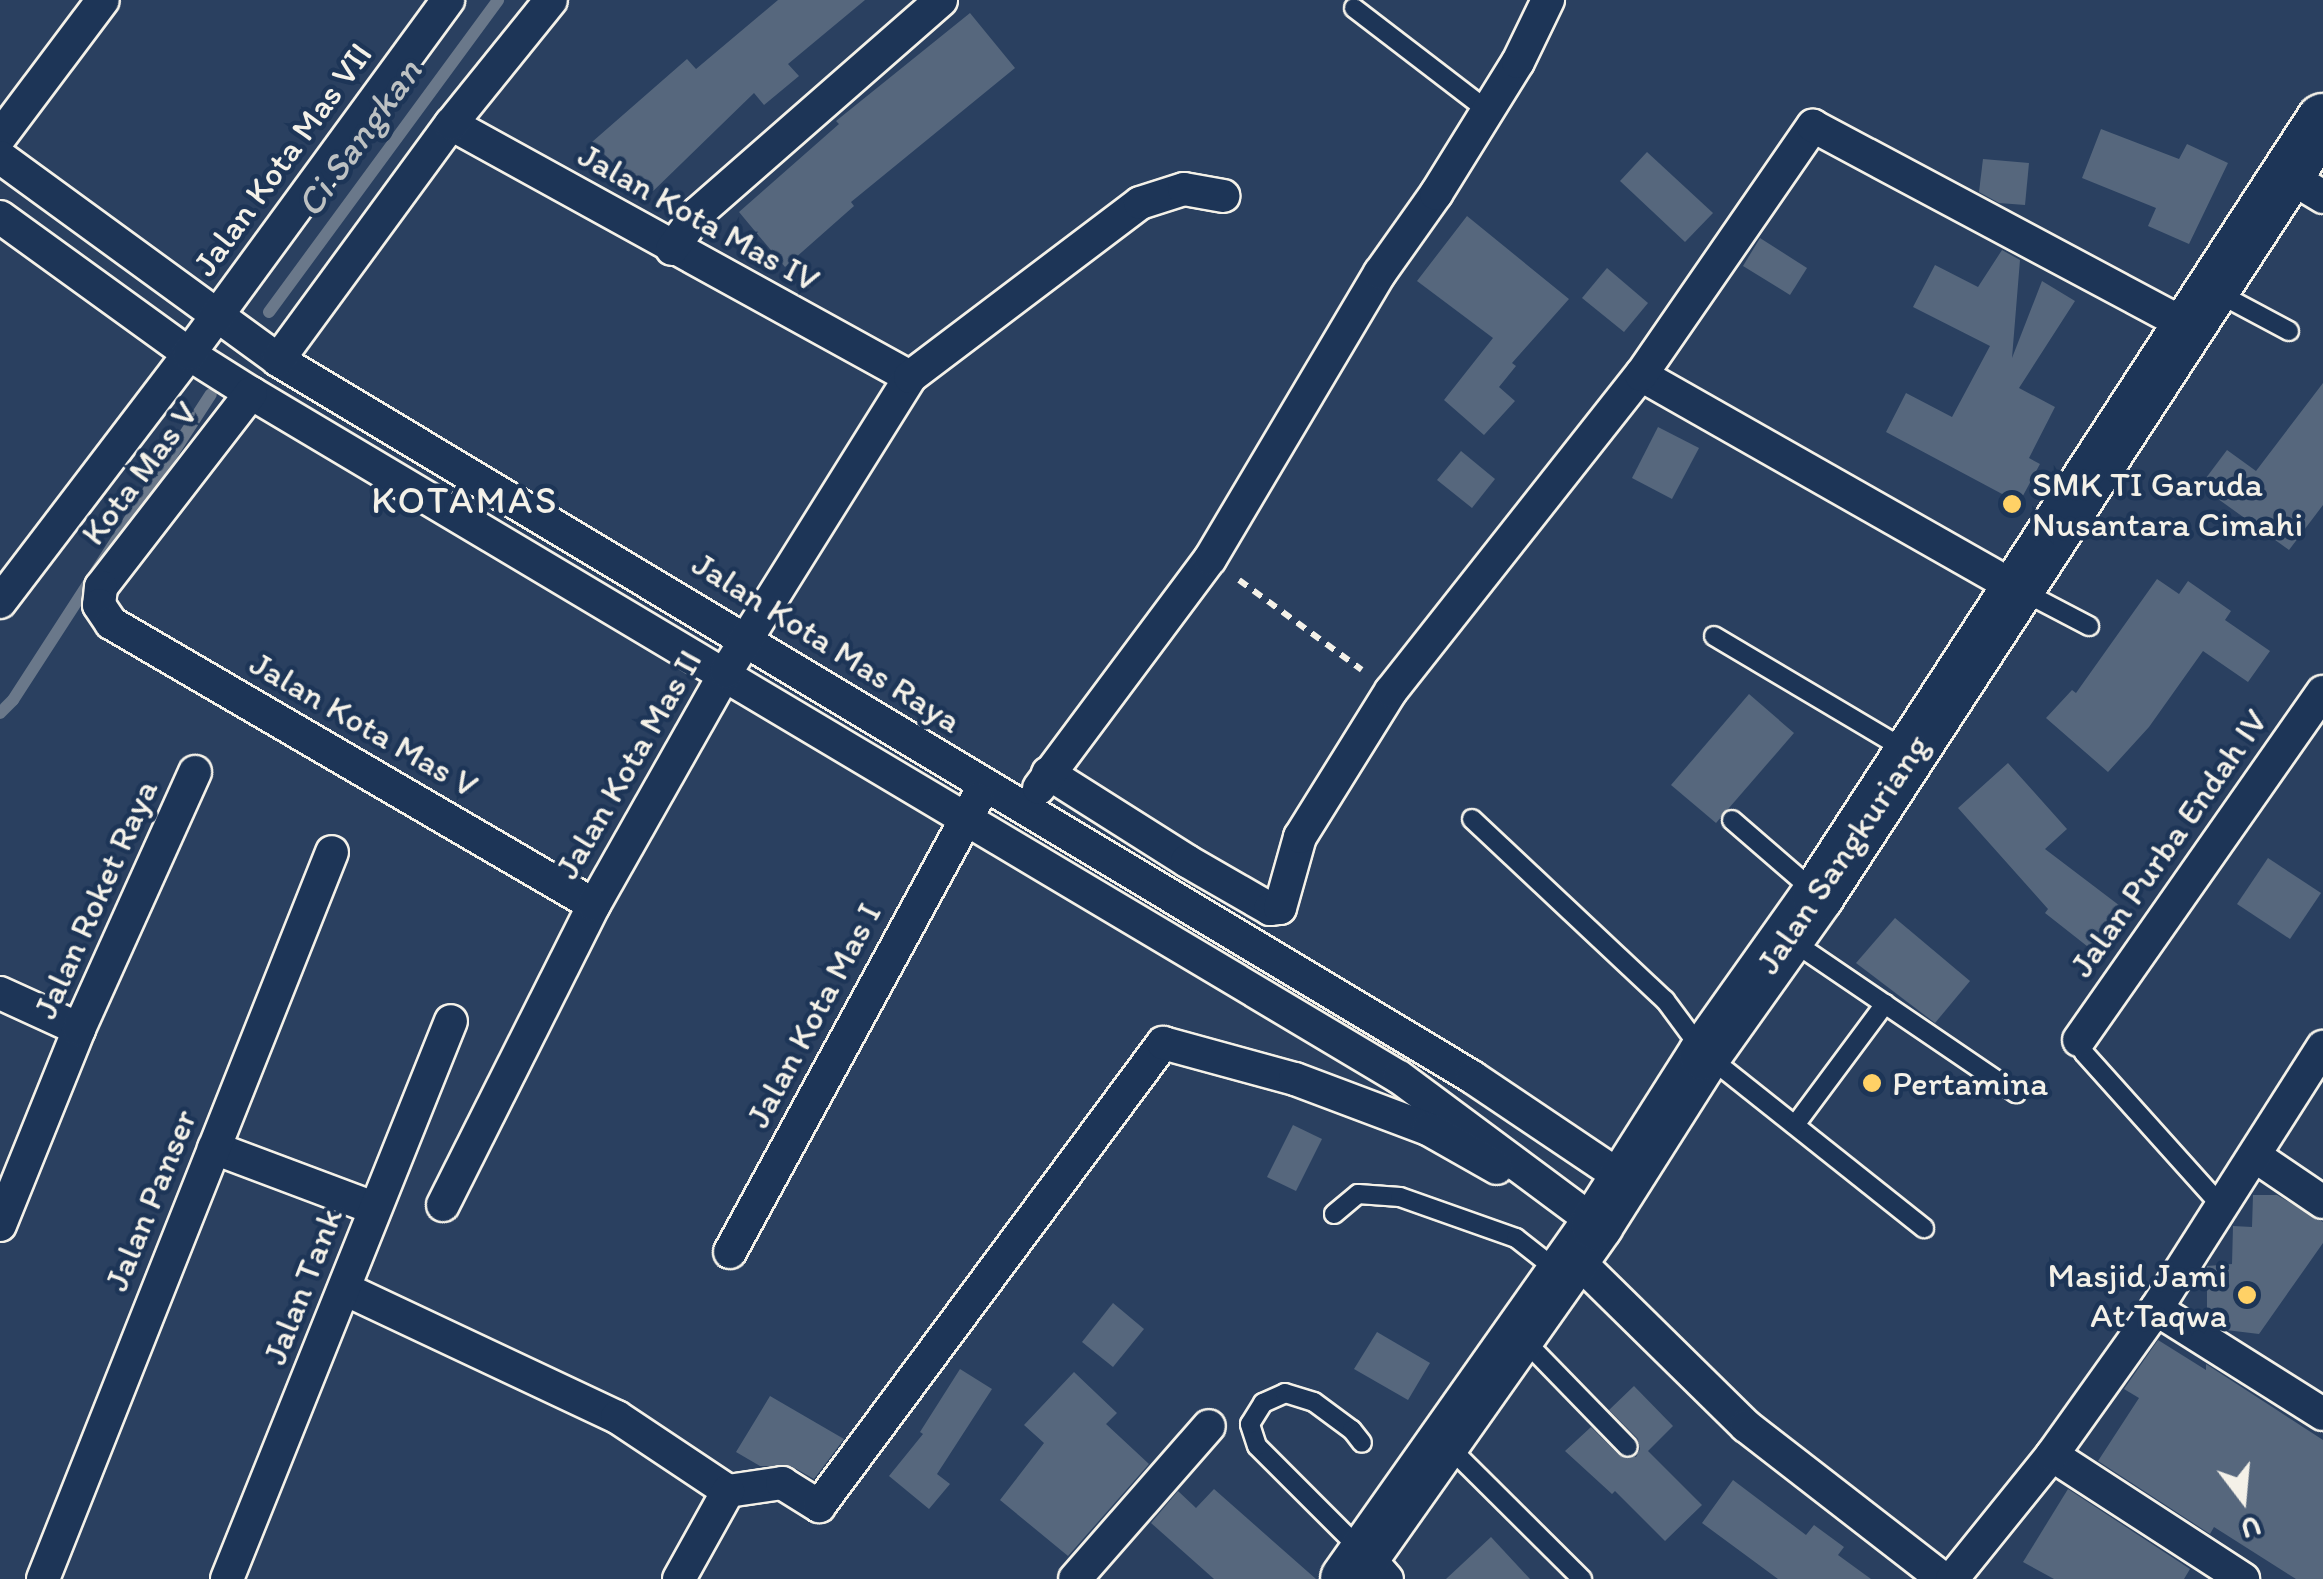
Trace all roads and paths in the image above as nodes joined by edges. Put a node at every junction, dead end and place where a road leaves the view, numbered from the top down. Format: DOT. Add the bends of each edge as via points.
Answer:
graph roads {
  1 [pos="102,0"];
  2 [pos="448,0"];
  3 [pos="551,0"];
  4 [pos="940,0"];
  5 [pos="1548,0"];
  6 [pos="1354,8"];
  7 [pos="1488,111"];
  8 [pos="2323,120"];
  9 [pos="451,124"];
  10 [pos="0,137"];
  11 [pos="0,157"];
  12 [pos="2306,187"];
  13 [pos="1223,196"];
  14 [pos="0,216"];
  15 [pos="672,249"];
  16 [pos="2201,308"];
  17 [pos="216,317"];
  18 [pos="2289,331"];
  19 [pos="189,354"];
  20 [pos="278,360"];
  21 [pos="1641,374"];
  22 [pos="910,377"];
  23 [pos="251,392"];
  24 [pos="1210,559"];
  25 [pos="2020,590"];
  26 [pos="2,598"];
  27 [pos="99,605"];
  28 [pos="2089,626"];
  29 [pos="1714,636"];
  30 [pos="747,638"];
  31 [pos="726,672"];
  32 [pos="1390,691"];
  33 [pos="2323,692"];
  34 [pos="1910,753"];
  35 [pos="195,772"];
  36 [pos="1048,772"];
  37 [pos="985,786"];
  38 [pos="1027,810"];
  39 [pos="966,818"];
  40 [pos="1472,818"];
  41 [pos="1732,820"];
  42 [pos="332,852"];
  43 [pos="1818,895"];
  44 [pos="594,906"];
  45 [pos="1788,938"];
  46 [pos="0,994"];
  47 [pos="1885,1004"];
  48 [pos="451,1021"];
  49 [pos="79,1030"];
  50 [pos="2080,1040"];
  51 [pos="1421,1047"];
  52 [pos="2323,1048"];
  53 [pos="1704,1054"];
  54 [pos="1400,1077"];
  55 [pos="2016,1093"];
  56 [pos="1795,1125"];
  57 [pos="214,1148"];
  58 [pos="2256,1156"];
  59 [pos="1624,1179"];
  60 [pos="2323,1202"];
  61 [pos="443,1205"];
  62 [pos="2222,1206"];
  63 [pos="374,1208"];
  64 [pos="1334,1214"];
  65 [pos="0,1225"];
  66 [pos="1924,1228"];
  67 [pos="1578,1249"];
  68 [pos="730,1252"];
  69 [pos="346,1290"];
  70 [pos="2156,1309"];
  71 [pos="1517,1333"];
  72 [pos="2323,1414"];
  73 [pos="1209,1426"];
  74 [pos="1442,1440"];
  75 [pos="1362,1443"];
  76 [pos="1628,1447"];
  77 [pos="2052,1455"];
  78 [pos="728,1491"];
  79 [pos="1366,1570"];
  80 [pos="44,1579"];
  81 [pos="227,1579"];
  82 [pos="679,1579"];
  83 [pos="1075,1579"];
  84 [pos="1582,1579"];
  85 [pos="1943,1579"];
  86 [pos="1952,1579"];
  87 [pos="2243,1579"];
  1 -- 10 [label="street"];
  2 -- 17 [label="street, Jalan Kota Mas VII"];
  3 -- 9 [label="street"];
  4 -- 15 [label="street" via="698,213"];
  5 -- 7 [label="street"];
  6 -- 7 [label="lane"];
  7 -- 24 [label="street" via="1380,272"];
  8 -- 12 [label="main road, Jalan Sangkuriang"];
  9 -- 15 [label="street, Jalan Kota Mas IV"];
  9 -- 20 [label="street"];
  11 -- 17 [label="street, Jalan Kota Mas Raya"];
  12 -- 16 [label="main road, Jalan Sangkuriang"];
  13 -- 22 [label="street" via="1184,189 1140,202"];
  14 -- 19 [label="street"];
  15 -- 22 [label="street, Jalan Kota Mas IV"];
  16 -- 18 [label="lane"];
  16 -- 21 [label="street" via="1812,126"];
  16 -- 25 [label="main road, Jalan Sangkuriang"];
  17 -- 19 [label="street, Jalan Kota Mas VII"];
  17 -- 20 [label="street, Jalan Kota Mas Raya"];
  19 -- 23 [label="street"];
  19 -- 26 [label="street, Jalan Kota Mas VII"];
  20 -- 30 [label="street, Jalan Kota Mas Raya"];
  21 -- 25 [label="street"];
  21 -- 32 [label="street"];
  22 -- 30 [label="street, Jalan Kota Mas II"];
  23 -- 27 [label="street, Kota Mas V" via="102,587"];
  23 -- 31 [label="street"];
  24 -- 32 [label="path"];
  24 -- 36 [label="street"];
  25 -- 28 [label="lane"];
  25 -- 34 [label="main road, Jalan Sangkuriang"];
  27 -- 44 [label="street, Jalan Kota Mas V" via="111,622"];
  29 -- 34 [label="lane"];
  30 -- 31 [label="street, Jalan Kota Mas II"];
  30 -- 37 [label="street, Jalan Kota Mas Raya"];
  31 -- 39 [label="street"];
  31 -- 44 [label="street, Jalan Kota Mas II"];
  32 -- 36 [label="street" via="1300,837 1280,908 1270,909 1187,862"];
  33 -- 50 [label="street, Jalan Purba Endah IV"];
  34 -- 43 [label="main road, Jalan Sangkuriang"];
  35 -- 49 [label="street, Jalan Roket Raya"];
  36 -- 38 [label="street"];
  37 -- 38 [label="street, Jalan Kota Mas Raya"];
  37 -- 39 [label="street, Jalan Kota Mas I"];
  38 -- 51 [label="street, Jalan Kota Mas Raya"];
  39 -- 54 [label="street"];
  39 -- 68 [label="street, Jalan Kota Mas I"];
  40 -- 53 [label="lane" via="1665,1000"];
  41 -- 43 [label="lane"];
  42 -- 57 [label="street, Jalan Panser"];
  43 -- 45 [label="main road, Jalan Sangkuriang"];
  44 -- 61 [label="street, Jalan Kota Mas II"];
  45 -- 47 [label="lane"];
  45 -- 53 [label="main road, Jalan Sangkuriang"];
  46 -- 49 [label="street"];
  47 -- 55 [label="lane"];
  47 -- 56 [label="lane"];
  48 -- 63 [label="street, Jalan Tank"];
  49 -- 65 [label="street, Jalan Roket Raya"];
  50 -- 62 [label="lane" via="2084,1054"];
  51 -- 54 [label="street"];
  51 -- 59 [label="street, Jalan Kota Mas Raya"];
  52 -- 58 [label="street"];
  53 -- 56 [label="lane"];
  53 -- 59 [label="main road, Jalan Sangkuriang"];
  54 -- 67 [label="street"];
  56 -- 66 [label="lane"];
  57 -- 63 [label="street"];
  57 -- 80 [label="street, Jalan Panser"];
  58 -- 60 [label="street"];
  58 -- 62 [label="street"];
  59 -- 67 [label="main road, Jalan Sangkuriang"];
  62 -- 70 [label="street"];
  63 -- 69 [label="street, Jalan Tank"];
  64 -- 67 [label="lane" via="1358,1194 1400,1197 1516,1238"];
  67 -- 71 [label="main road, Jalan Sangkuriang"];
  67 -- 78 [label="street" via="1492,1164 1428,1130 1295,1080 1162,1043 820,1506 782,1483"];
  67 -- 85 [label="street" via="1746,1426"];
  69 -- 78 [label="street" via="617,1416"];
  69 -- 81 [label="street, Jalan Tank"];
  70 -- 72 [label="street"];
  70 -- 77 [label="street"];
  71 -- 74 [label="main road, Jalan Sangkuriang"];
  71 -- 76 [label="lane"];
  73 -- 83 [label="street"];
  74 -- 79 [label="main road, Jalan Sangkuriang"];
  74 -- 84 [label="lane"];
  75 -- 79 [label="lane" via="1314,1402 1285,1394 1263,1402 1250,1424 1256,1446"];
  77 -- 86 [label="street"];
  77 -- 87 [label="street"];
  78 -- 82 [label="street"];
}
